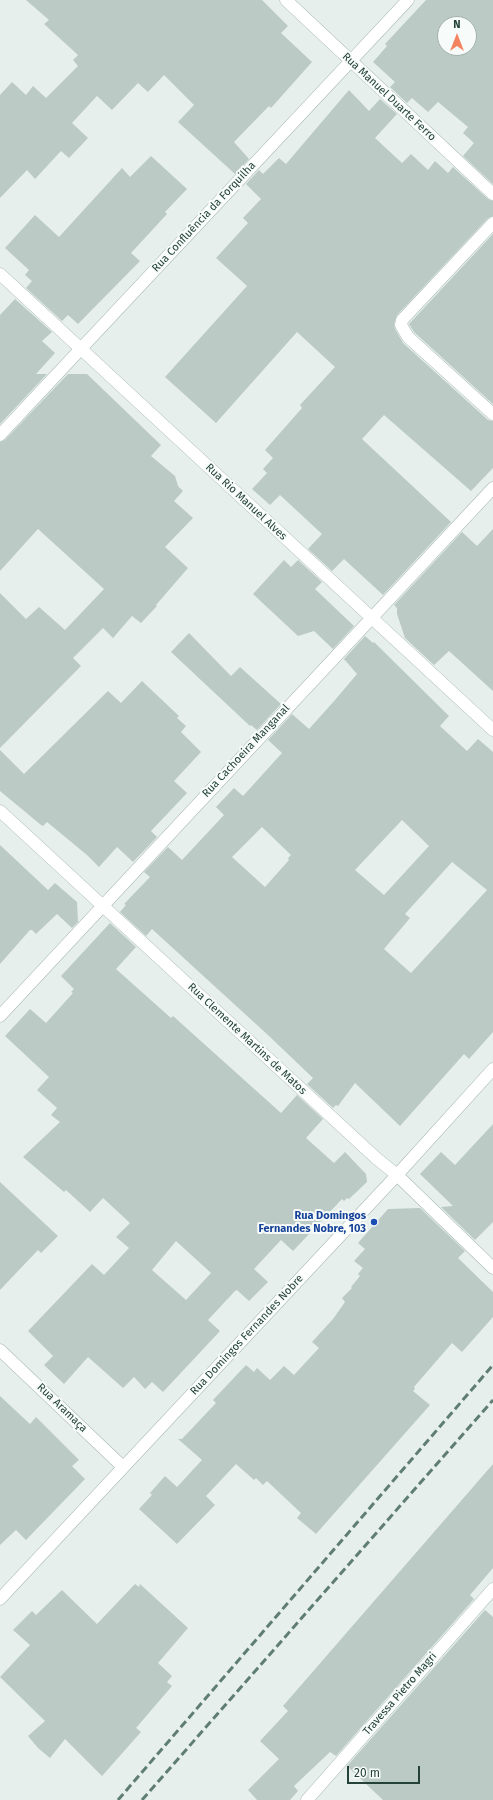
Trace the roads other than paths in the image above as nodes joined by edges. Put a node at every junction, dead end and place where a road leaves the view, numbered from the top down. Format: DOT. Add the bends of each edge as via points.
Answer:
graph roads {
  1 [pos="286,0"];
  2 [pos="408,0"];
  3 [pos="350,61"];
  4 [pos="493,194"];
  5 [pos="493,223"];
  6 [pos="0,274"];
  7 [pos="80,349"];
  8 [pos="493,414"];
  9 [pos="0,435"];
  10 [pos="493,488"];
  11 [pos="371,618"];
  12 [pos="493,730"];
  13 [pos="0,811"];
  14 [pos="102,906"];
  15 [pos="0,1016"];
  16 [pos="493,1069"];
  17 [pos="397,1175"];
  18 [pos="493,1268"];
  19 [pos="0,1350"];
  20 [pos="123,1467"];
  21 [pos="493,1589"];
  22 [pos="0,1599"];
  23 [pos="307,1800"];
  1 -- 3 [label="street, Rua Manuel Duarte Ferro"];
  2 -- 3 [label="street, Rua Confluência da Forquilha"];
  3 -- 4 [label="street, Rua Manuel Duarte Ferro"];
  3 -- 7 [label="street, Rua Confluência da Forquilha"];
  5 -- 8 [label="street" via="402,320 401,325 408,337"];
  6 -- 7 [label="street, Rua Rio Manuel Alves"];
  7 -- 9 [label="street, Rua Confluência da Forquilha"];
  7 -- 11 [label="street, Rua Rio Manuel Alves"];
  10 -- 11 [label="street, Rua Cachoeira Manganal"];
  11 -- 12 [label="street, Rua Rio Manuel Alves"];
  11 -- 14 [label="street, Rua Cachoeira Manganal"];
  13 -- 14 [label="street, Rua Clemente Martins de Matos"];
  14 -- 15 [label="street, Rua Cachoeira Manganal"];
  14 -- 17 [label="street, Rua Clemente Martins de Matos"];
  16 -- 17 [label="street, Rua Domingos Fernandes Nobre"];
  17 -- 18 [label="street, Rua Clemente Martins de Matos"];
  17 -- 20 [label="street, Rua Domingos Fernandes Nobre"];
  19 -- 20 [label="street, Rua Aramaça"];
  20 -- 22 [label="street, Rua Domingos Fernandes Nobre"];
  21 -- 23 [label="street, Travessa Pietro Magri"];
}
